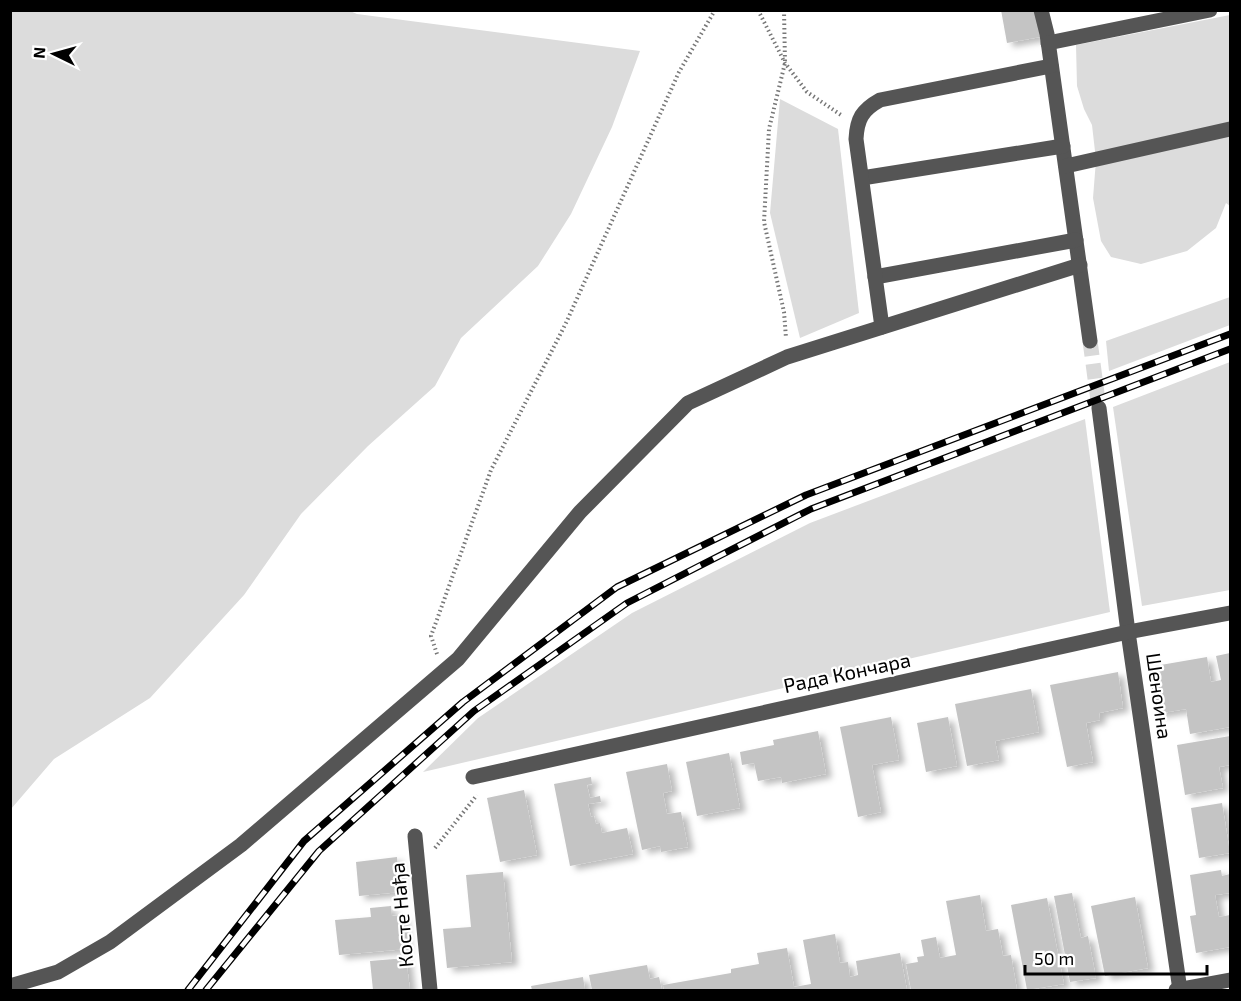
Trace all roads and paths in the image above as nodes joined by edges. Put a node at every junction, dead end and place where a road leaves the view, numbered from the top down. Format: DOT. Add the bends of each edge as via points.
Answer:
graph roads {
  1 [pos="716,10"];
  2 [pos="758,10"];
  3 [pos="784,10"];
  4 [pos="1041,10"];
  5 [pos="1210,10"];
  6 [pos="1049,47"];
  7 [pos="785,63"];
  8 [pos="1052,66"];
  9 [pos="857,125"];
  10 [pos="1230,129"];
  11 [pos="1063,146"];
  12 [pos="1066,166"];
  13 [pos="862,178"];
  14 [pos="1076,240"];
  15 [pos="1080,265"];
  16 [pos="875,277"];
  17 [pos="882,327"];
  18 [pos="1090,341"];
  19 [pos="788,357"];
  20 [pos="1099,408"];
  21 [pos="1230,613"];
  22 [pos="1128,632"];
  23 [pos="442,672"];
  24 [pos="496,772"];
  25 [pos="473,777"];
  26 [pos="415,836"];
  27 [pos="419,877"];
  28 [pos="1230,980"];
  29 [pos="10,986"];
  30 [pos="430,990"];
  31 [pos="1179,990"];
  1 -- 23 [label="path" via="680,72 566,323 491,470 431,636"];
  2 -- 7 [label="path"];
  3 -- 7 [label="path"];
  4 -- 6 [label="street"];
  5 -- 6 [label="street"];
  6 -- 8 [label="street"];
  7 -- 9 [label="path" via="807,92"];
  7 -- 19 [label="path" via="769,129 764,222 784,312"];
  8 -- 9 [label="street" via="880,100 862,113"];
  8 -- 11 [label="street"];
  9 -- 13 [label="street"];
  10 -- 12 [label="street"];
  11 -- 12 [label="street"];
  11 -- 13 [label="street"];
  12 -- 14 [label="street"];
  13 -- 16 [label="street"];
  14 -- 15 [label="street"];
  14 -- 16 [label="street"];
  15 -- 17 [label="street"];
  15 -- 18 [label="street"];
  16 -- 17 [label="street"];
  17 -- 19 [label="street"];
  19 -- 23 [label="street" via="688,403 580,512"];
  20 -- 22 [label="street, Шеноина"];
  21 -- 22 [label="street, Рада Кончара"];
  22 -- 24 [label="street, Рада Кончара"];
  22 -- 31 [label="street, Шеноина"];
  23 -- 29 [label="street" via="241,845 110,942 58,972"];
  24 -- 25 [label="street, Рада Кончара"];
  24 -- 27 [label="path" via="423,863"];
  26 -- 27 [label="street, Косте Нађа"];
  27 -- 30 [label="street, Косте Нађа"];
  28 -- 31 [label="street"];
}
